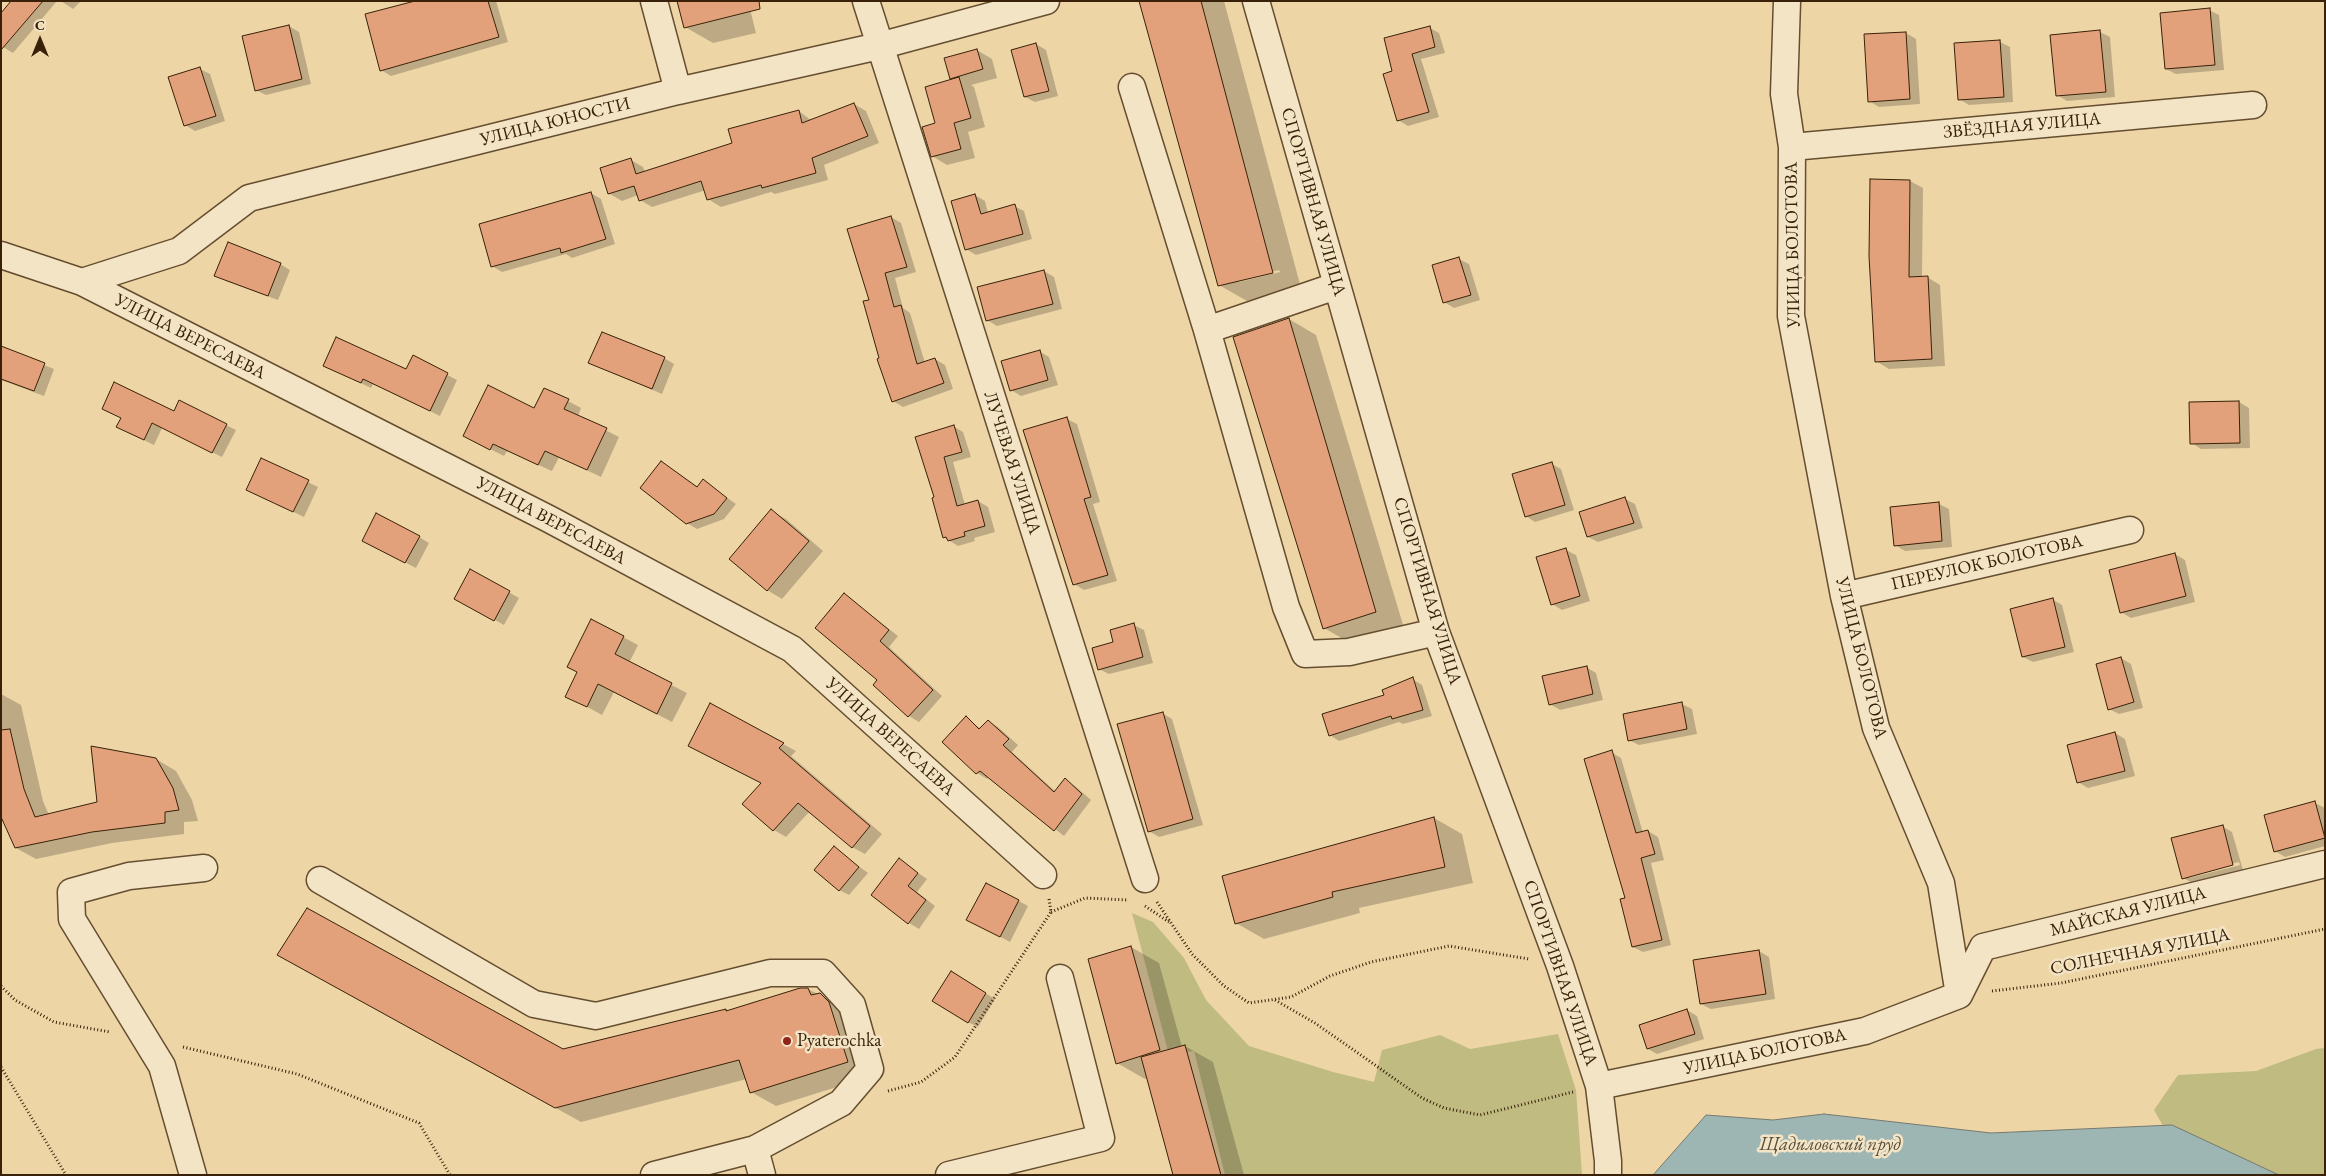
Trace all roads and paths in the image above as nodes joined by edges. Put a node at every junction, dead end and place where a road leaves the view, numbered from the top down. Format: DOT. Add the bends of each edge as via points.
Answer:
graph roads {
  1 [pos="654,1"];
  2 [pos="866,1"];
  3 [pos="1046,1"];
  4 [pos="1256,1"];
  5 [pos="1787,1"];
  6 [pos="879,46"];
  7 [pos="1132,86"];
  8 [pos="678,91"];
  9 [pos="2253,105"];
  10 [pos="1792,147"];
  11 [pos="1,254"];
  12 [pos="82,282"];
  13 [pos="1336,286"];
  14 [pos="1207,330"];
  15 [pos="2130,530"];
  16 [pos="1844,596"];
  17 [pos="1436,632"];
  18 [pos="2325,864"];
  19 [pos="204,868"];
  20 [pos="1043,875"];
  21 [pos="320,880"];
  22 [pos="1141,890"];
  23 [pos="1129,900"];
  24 [pos="1051,912"];
  25 [pos="1171,923"];
  26 [pos="2325,929"];
  27 [pos="1560,966"];
  28 [pos="1060,978"];
  29 [pos="1,986"];
  30 [pos="1959,994"];
  31 [pos="1274,1000"];
  32 [pos="145,1038"];
  33 [pos="1,1067"];
  34 [pos="1599,1086"];
  35 [pos="886,1091"];
  36 [pos="755,1149"];
  37 [pos="66,1175"];
  38 [pos="193,1175"];
  39 [pos="450,1175"];
  40 [pos="654,1175"];
  41 [pos="762,1175"];
  42 [pos="949,1175"];
  43 [pos="1608,1175"];
  1 -- 8 [label="street"];
  2 -- 6 [label="street, ЛУЧЕВАЯ УЛИЦА"];
  3 -- 6 [label="street, УЛИЦА ЮНОСТИ"];
  4 -- 13 [label="street, СПОРТИВНАЯ УЛИЦА"];
  5 -- 10 [label="street, УЛИЦА БОЛОТОВА" via="1784,94"];
  6 -- 8 [label="street, УЛИЦА ЮНОСТИ"];
  6 -- 22 [label="street, ЛУЧЕВАЯ УЛИЦА"];
  7 -- 14 [label="street"];
  8 -- 12 [label="street, УЛИЦА ЮНОСТИ" via="249,198 179,251"];
  9 -- 10 [label="street, ЗВЁЗДНАЯ УЛИЦА"];
  10 -- 16 [label="street, УЛИЦА БОЛОТОВА" via="1791,316"];
  11 -- 12 [label="street, УЛИЦА ВЕРЕСАЕВА"];
  12 -- 20 [label="street, УЛИЦА ВЕРЕСАЕВА" via="549,519 792,649"];
  13 -- 14 [label="street"];
  13 -- 17 [label="street, СПОРТИВНАЯ УЛИЦА"];
  14 -- 17 [label="street" via="1286,607 1305,654 1349,652"];
  15 -- 16 [label="street, ПЕРЕУЛОК БОЛОТОВА"];
  16 -- 30 [label="street, УЛИЦА БОЛОТОВА" via="1876,728 1941,883"];
  17 -- 27 [label="street, СПОРТИВНАЯ УЛИЦА"];
  18 -- 30 [label="street, МАЙСКАЯ УЛИЦА" via="1983,947"];
  19 -- 32 [label="street" via="129,876 71,892 72,919"];
  20 -- 24 [label="path"];
  21 -- 36 [label="street" via="534,1004 596,1016 770,973 823,973 852,1005 870,1069 842,1103"];
  22 -- 25 [label="path"];
  22 -- 25 [label="path" via="1153,896"];
  23 -- 24 [label="path" via="1085,898"];
  24 -- 35 [label="path" via="955,1058 921,1082"];
  25 -- 31 [label="path" via="1192,954 1224,986 1249,1003"];
  26 -- 30 [label="path, СОЛНЕЧНАЯ УЛИЦА" via="2061,983"];
  27 -- 31 [label="path" via="1450,946 1371,962 1330,976 1291,997"];
  27 -- 34 [label="street, СПОРТИВНАЯ УЛИЦА"];
  28 -- 42 [label="street" via="1101,1138"];
  29 -- 32 [label="path" via="15,1000 54,1022"];
  30 -- 34 [label="street, УЛИЦА БОЛОТОВА" via="1865,1031"];
  31 -- 34 [label="path" via="1315,1023 1422,1098 1444,1108 1480,1115"];
  32 -- 38 [label="street" via="162,1066"];
  32 -- 39 [label="path" via="297,1074 419,1123"];
  33 -- 37 [label="path"];
  34 -- 43 [label="street, СПОРТИВНАЯ УЛИЦА"];
  36 -- 40 [label="street"];
  36 -- 41 [label="street"];
}
